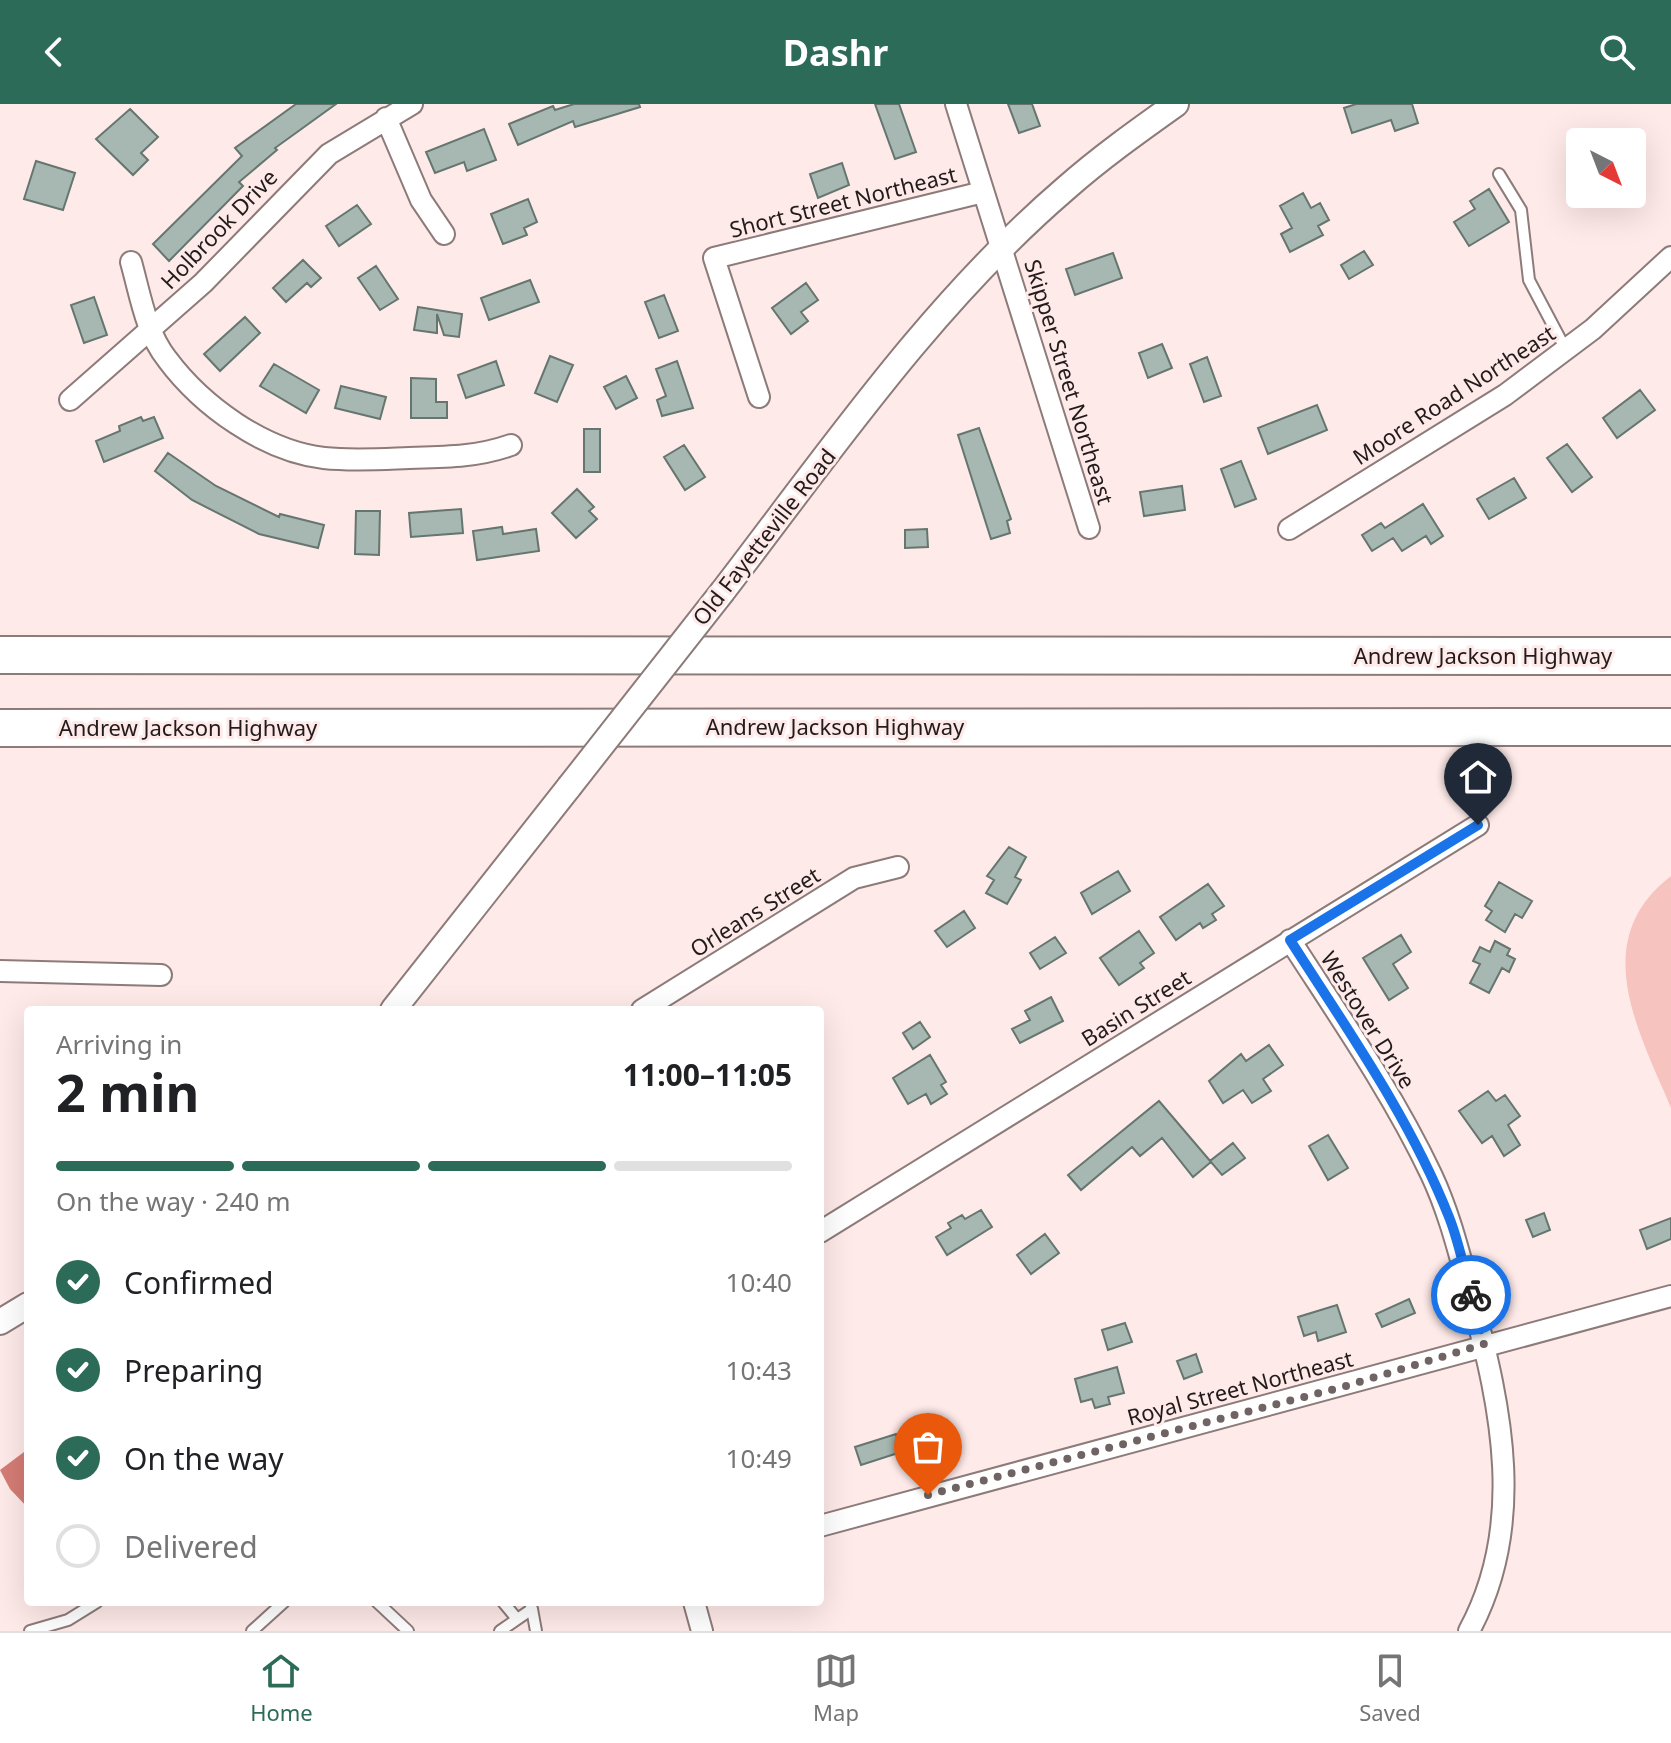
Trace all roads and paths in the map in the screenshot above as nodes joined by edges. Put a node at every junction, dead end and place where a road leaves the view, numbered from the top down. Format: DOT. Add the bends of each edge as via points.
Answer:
graph roads {
  1 [pos="412,104"];
  2 [pos="956,104"];
  3 [pos="1176,104"];
  4 [pos="386,118"];
  5 [pos="1499,174"];
  6 [pos="983,192"];
  7 [pos="444,234"];
  8 [pos="1003,250"];
  9 [pos="1671,257"];
  10 [pos="131,262"];
  11 [pos="151,331"];
  12 [pos="1566,350"];
  13 [pos="759,397"];
  14 [pos="70,400"];
  15 [pos="511,445"];
  16 [pos="1089,528"];
  17 [pos="1289,529"];
  18 [pos="0,655"];
  19 [pos="1671,656"];
  20 [pos="1671,727"];
  21 [pos="0,728"];
  22 [pos="1478,825"];
  23 [pos="898,867"];
  24 [pos="1290,940"];
  25 [pos="0,971"];
  26 [pos="161,975"];
  27 [pos="396,1006"];
  28 [pos="648,1006"];
  29 [pos="824,1230"];
  30 [pos="1671,1296"];
  31 [pos="24,1307"];
  32 [pos="0,1322"];
  33 [pos="1484,1344"];
  34 [pos="824,1525"];
  35 [pos="91,1606"];
  36 [pos="280,1606"];
  37 [pos="381,1606"];
  38 [pos="506,1606"];
  39 [pos="531,1606"];
  40 [pos="695,1606"];
  41 [pos="517,1619"];
  42 [pos="256,1628"];
  43 [pos="30,1631"];
  44 [pos="408,1631"];
  45 [pos="500,1631"];
  46 [pos="536,1631"];
  47 [pos="702,1631"];
  48 [pos="1469,1631"];
  1 -- 4 [label="street, Holbrook Drive"];
  2 -- 6 [label="street, Skipper Street Northeast"];
  3 -- 8 [label="street, Old Fayetteville Road" via="1063,190"];
  4 -- 7 [label="street" via="421,200"];
  4 -- 11 [label="street, Holbrook Drive" via="329,154"];
  5 -- 12 [label="lane" via="1521,210 1529,280"];
  6 -- 8 [label="street, Skipper Street Northeast"];
  6 -- 13 [label="street, Short Street Northeast" via="714,258"];
  8 -- 16 [label="street, Skipper Street Northeast"];
  8 -- 27 [label="street, Old Fayetteville Road, bridge" via="882,386"];
  9 -- 12 [label="street, Moore Road Northeast"];
  10 -- 11 [label="street"];
  11 -- 14 [label="street, Holbrook Drive"];
  11 -- 15 [label="street" via="166,358 203,396 238,425 278,444 322,457 392,458 478,456"];
  12 -- 17 [label="street, Moore Road Northeast" via="1505,395"];
  18 -- 19 [label="highway, Andrew Jackson Highway"];
  20 -- 21 [label="highway, Andrew Jackson Highway"];
  22 -- 24 [label="street, Basin Street"];
  23 -- 28 [label="street, Orleans Street" via="854,878"];
  24 -- 29 [label="street, Basin Street"];
  24 -- 33 [label="street, Westover Drive" via="1381,1083 1430,1173 1451,1221"];
  25 -- 26 [label="street"];
  30 -- 33 [label="street, Royal Street Northeast"];
  31 -- 32 [label="street"];
  33 -- 34 [label="street, Royal Street Northeast" via="1346,1386"];
  33 -- 48 [label="street, Westover Drive" via="1499,1401 1506,1473 1493,1565"];
  35 -- 43 [label="lane" via="68,1620"];
  36 -- 42 [label="lane"];
  37 -- 44 [label="lane"];
  38 -- 41 [label="lane"];
  39 -- 41 [label="lane"];
  39 -- 46 [label="lane"];
  40 -- 47 [label="street"];
  41 -- 45 [label="lane"];
}
